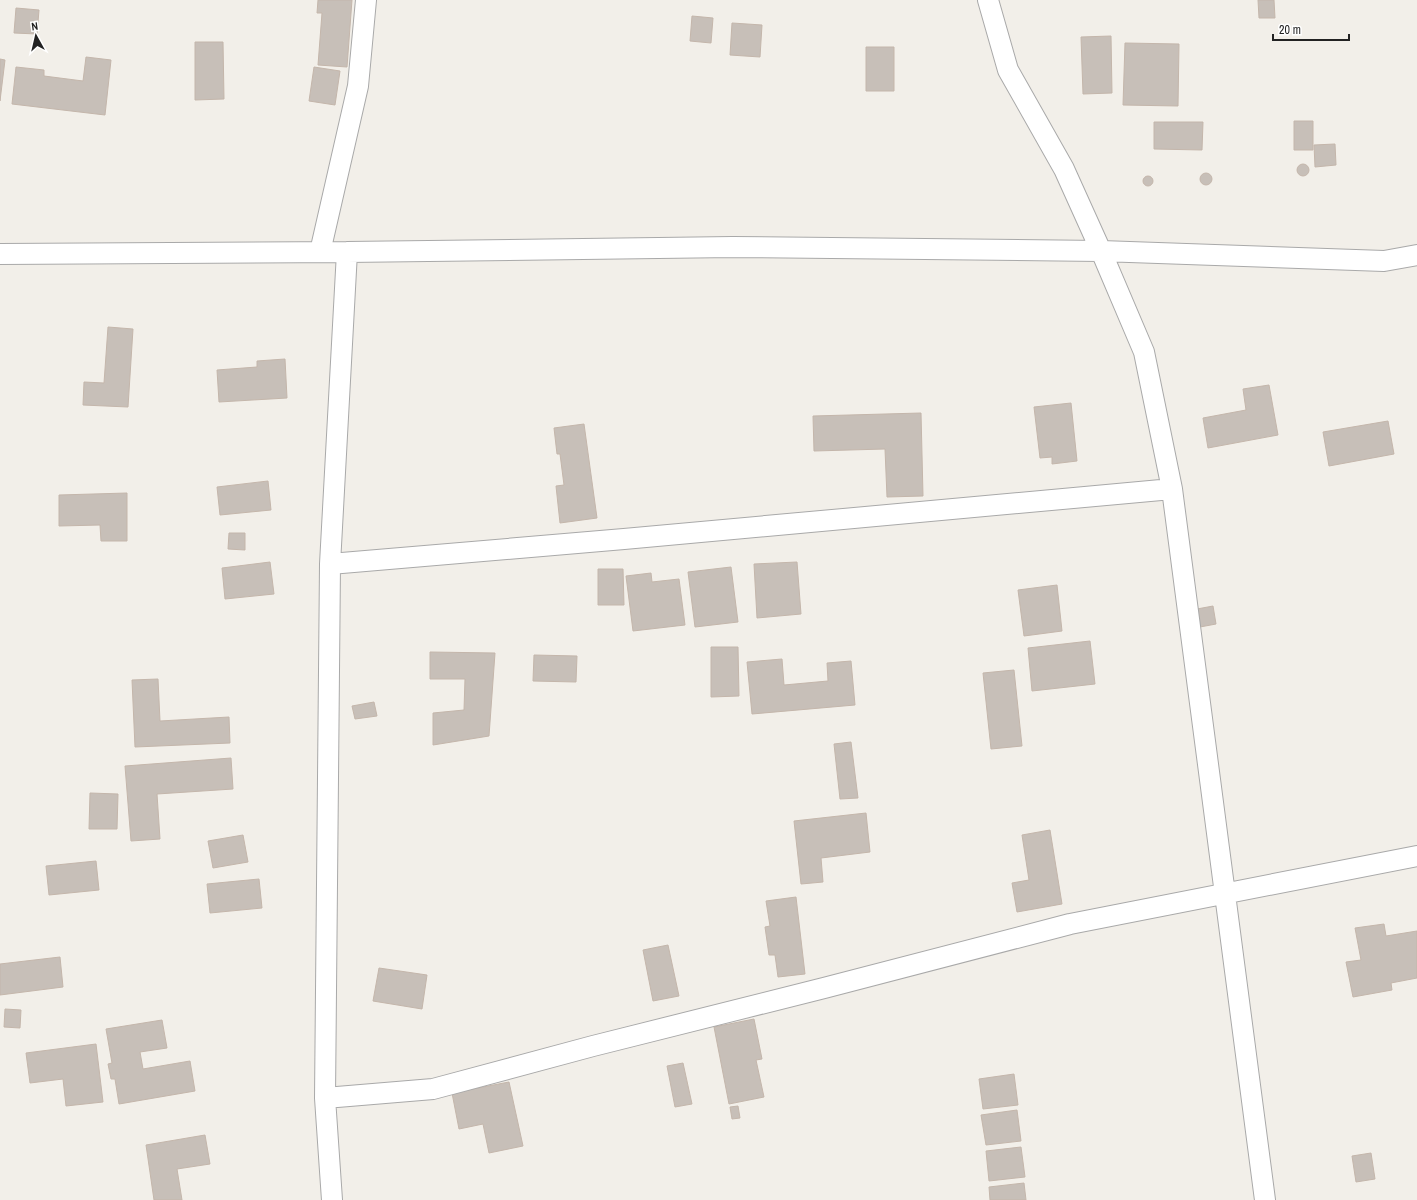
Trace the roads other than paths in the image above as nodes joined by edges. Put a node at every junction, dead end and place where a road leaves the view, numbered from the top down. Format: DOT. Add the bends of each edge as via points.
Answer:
graph roads {
  1 [pos="366,0"];
  2 [pos="988,0"];
  3 [pos="1101,251"];
  4 [pos="320,252"];
  5 [pos="347,252"];
  6 [pos="0,254"];
  7 [pos="1417,255"];
  8 [pos="1172,489"];
  9 [pos="330,564"];
  10 [pos="1417,856"];
  11 [pos="1225,893"];
  12 [pos="325,1098"];
  13 [pos="332,1200"];
  14 [pos="1265,1200"];
  1 -- 4 [label="street" via="358,86"];
  2 -- 3 [label="street" via="1008,70 1064,169"];
  3 -- 5 [label="street" via="733,247"];
  3 -- 7 [label="street" via="1384,261"];
  3 -- 8 [label="street" via="1144,352"];
  4 -- 5 [label="street"];
  4 -- 6 [label="street"];
  5 -- 9 [label="street"];
  8 -- 9 [label="street" via="624,540"];
  8 -- 11 [label="street"];
  9 -- 12 [label="street"];
  10 -- 11 [label="street"];
  11 -- 12 [label="street" via="1070,924 433,1089"];
  11 -- 14 [label="street"];
  12 -- 13 [label="street"];
}
